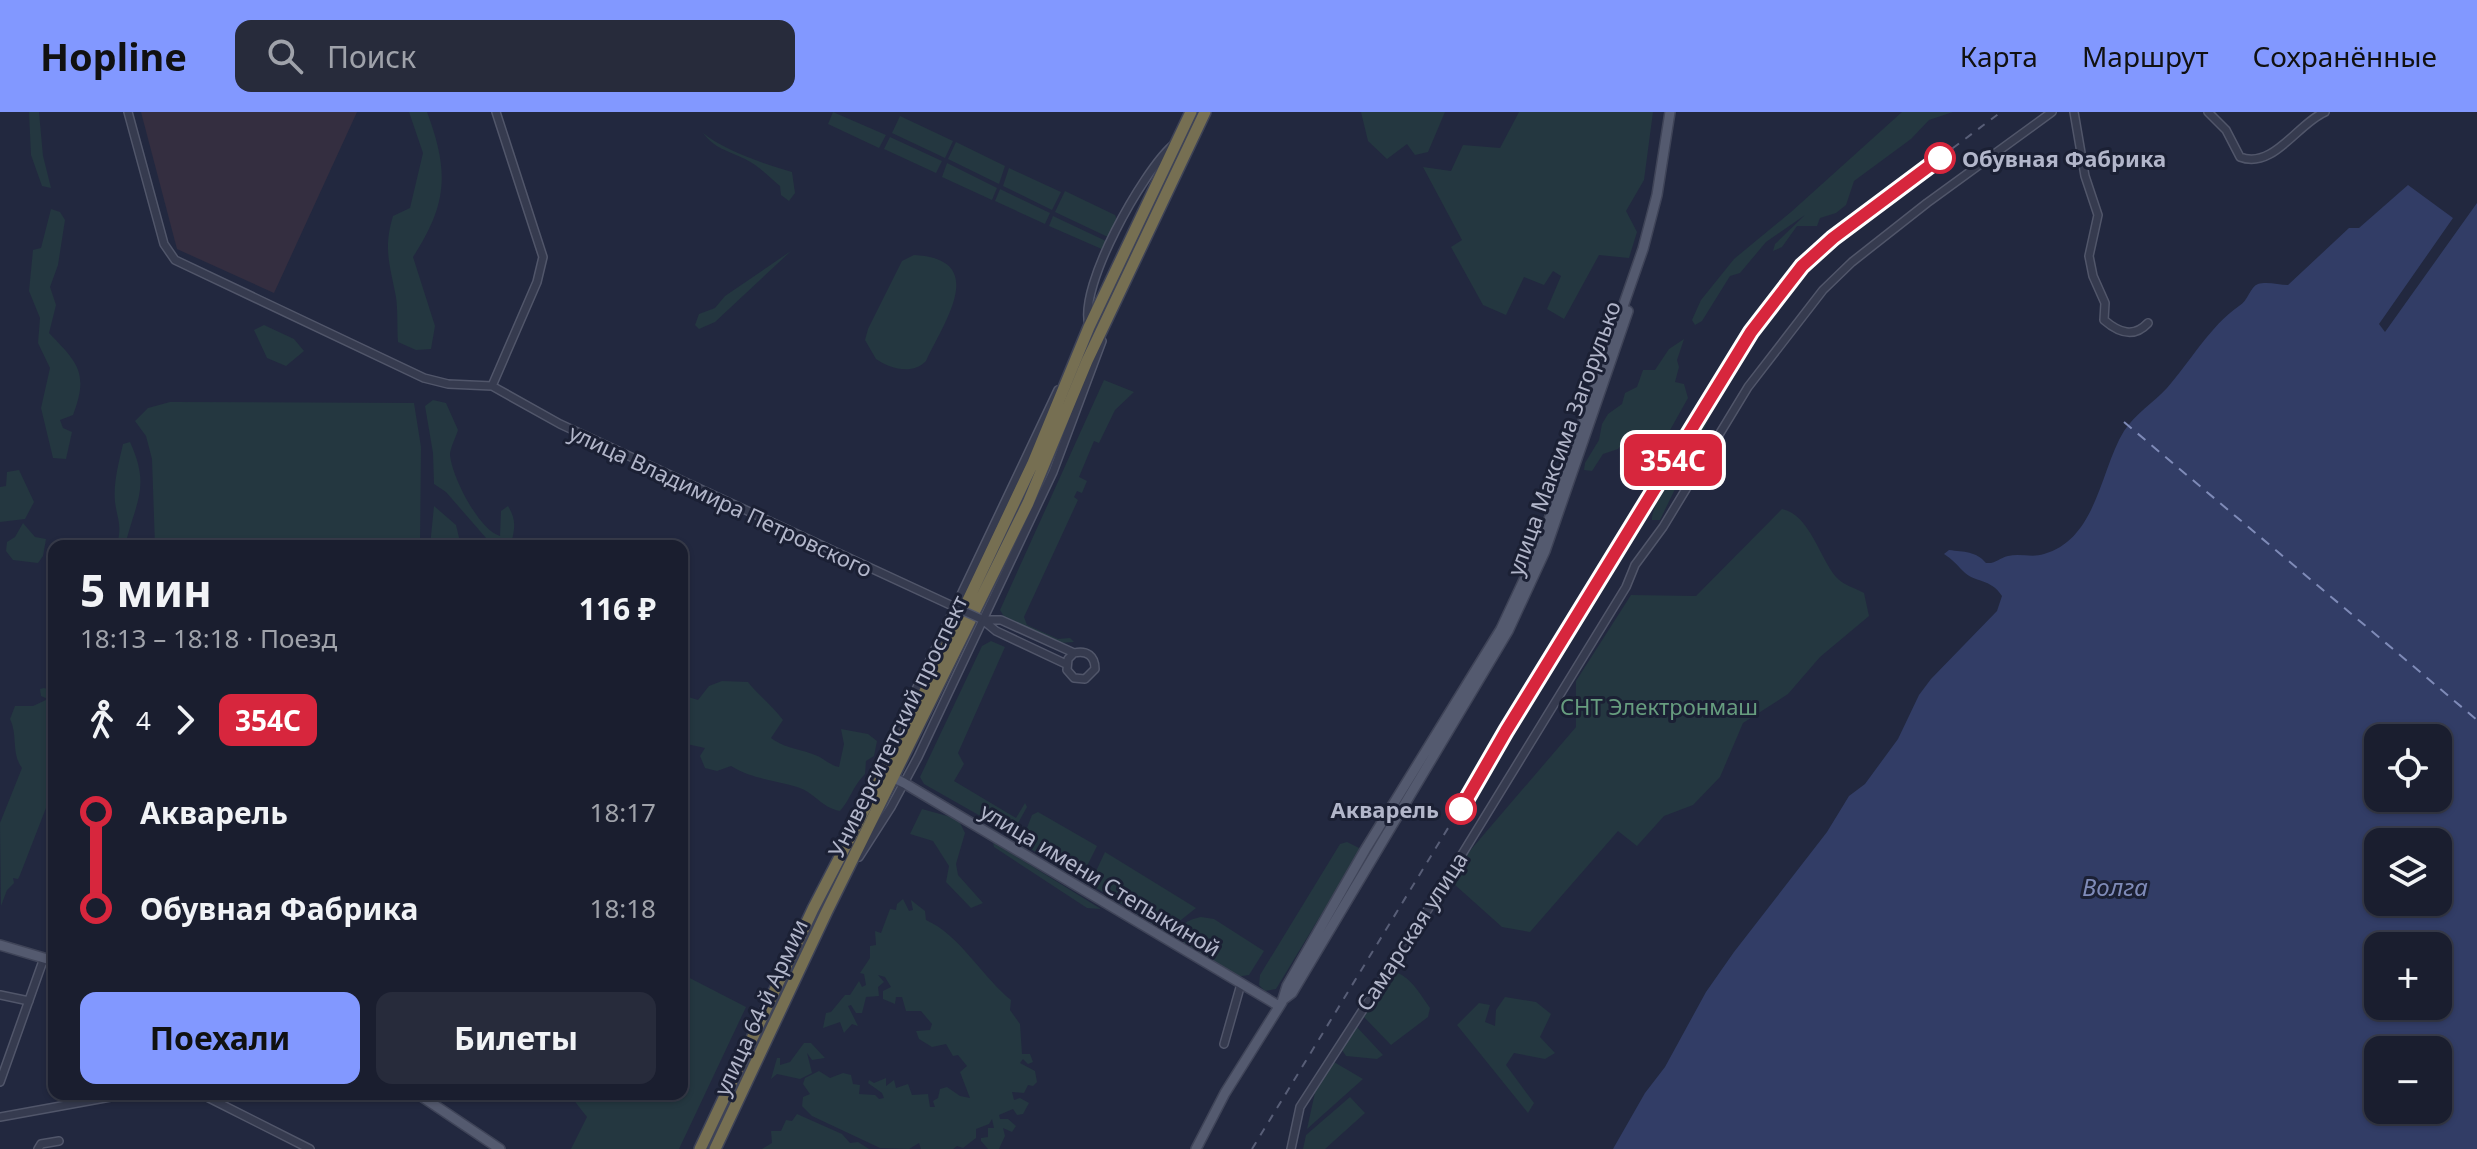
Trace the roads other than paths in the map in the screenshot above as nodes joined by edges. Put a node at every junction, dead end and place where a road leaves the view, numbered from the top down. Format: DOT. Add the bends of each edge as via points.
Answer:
graph roads {
  1 [pos="128,112"];
  2 [pos="496,112"];
  3 [pos="1191,112"];
  4 [pos="1205,112"];
  5 [pos="1673,112"];
  6 [pos="2052,112"];
  7 [pos="2208,112"];
  8 [pos="2325,112"];
  9 [pos="2071,113"];
  10 [pos="1177,142"];
  11 [pos="1116,300"];
  12 [pos="2148,323"];
  13 [pos="1089,327"];
  14 [pos="492,386"];
  15 [pos="957,608"];
  16 [pos="981,619"];
  17 [pos="1074,653"];
  18 [pos="1066,664"];
  19 [pos="899,780"];
  20 [pos="879,781"];
  21 [pos="842,882"];
  22 [pos="813,909"];
  23 [pos="0,945"];
  24 [pos="48,959"];
  25 [pos="48,961"];
  26 [pos="1241,984"];
  27 [pos="0,995"];
  28 [pos="29,1001"];
  29 [pos="1280,1004"];
  30 [pos="1224,1044"];
  31 [pos="0,1082"];
  32 [pos="94,1100"];
  33 [pos="213,1100"];
  34 [pos="427,1100"];
  35 [pos="0,1117"];
  36 [pos="59,1141"];
  37 [pos="38,1149"];
  38 [pos="310,1149"];
  39 [pos="500,1149"];
  40 [pos="700,1149"];
  41 [pos="715,1149"];
  42 [pos="1196,1149"];
  43 [pos="1291,1149"];
  1 -- 14 [label="street" via="164,244 175,260 432,381"];
  2 -- 14 [label="street" via="543,257"];
  3 -- 10 [label="highway, Университетский проспект"];
  4 -- 11 [label="highway, Университетский проспект"];
  5 -- 29 [label="main road, улица Максима Загорулько" via="1673,142 1648,251 1545,551 1508,631 1292,993"];
  6 -- 43 [label="street, Самарская улица" via="1852,262 1823,290 1748,387 1434,900 1300,1107"];
  7 -- 8 [label="street" via="2226,130 2240,157 2249,161 2269,153"];
  9 -- 12 [label="street" via="2098,215 2089,256 2105,303 2104,320 2128,333"];
  10 -- 13 [label="highway, Университетский проспект"];
  10 -- 13 [label="street" via="1157,159 1112,241 1089,292"];
  11 -- 16 [label="street, Университетский проспект" via="1068,438"];
  11 -- 19 [label="highway, Университетский проспект"];
  13 -- 15 [label="street, Университетский проспект"];
  13 -- 20 [label="highway, Университетский проспект" via="1033,463"];
  14 -- 15 [label="street, улица Владимира Петровского" via="572,430"];
  15 -- 16 [label="street, улица Владимира Петровского, bridge"];
  15 -- 22 [label="street, Университетский проспект"];
  16 -- 17 [label="street" via="1001,620"];
  16 -- 18 [label="street"];
  16 -- 19 [label="street, Университетский проспект"];
  17 -- 18 [label="street"];
  17 -- 18 [label="street" via="1092,657 1093,673 1079,680 1069,675"];
  19 -- 20 [label="main road"];
  19 -- 21 [label="highway, Университетский проспект"];
  19 -- 26 [label="main road, улица имени Степыкиной"];
  20 -- 22 [label="highway, Университетский проспект"];
  21 -- 41 [label="highway, улица 64-й Армии"];
  22 -- 40 [label="highway, улица 64-й Армии"];
  23 -- 24 [label="main road"];
  25 -- 28 [label="street"];
  26 -- 29 [label="main road, улица имени Степыкиной"];
  26 -- 30 [label="street"];
  27 -- 28 [label="street"];
  28 -- 31 [label="street"];
  29 -- 42 [label="main road, улица Максима Загорулько"];
  32 -- 35 [label="street"];
  33 -- 38 [label="street"];
  34 -- 39 [label="main road"];
  36 -- 37 [label="street"];
}
